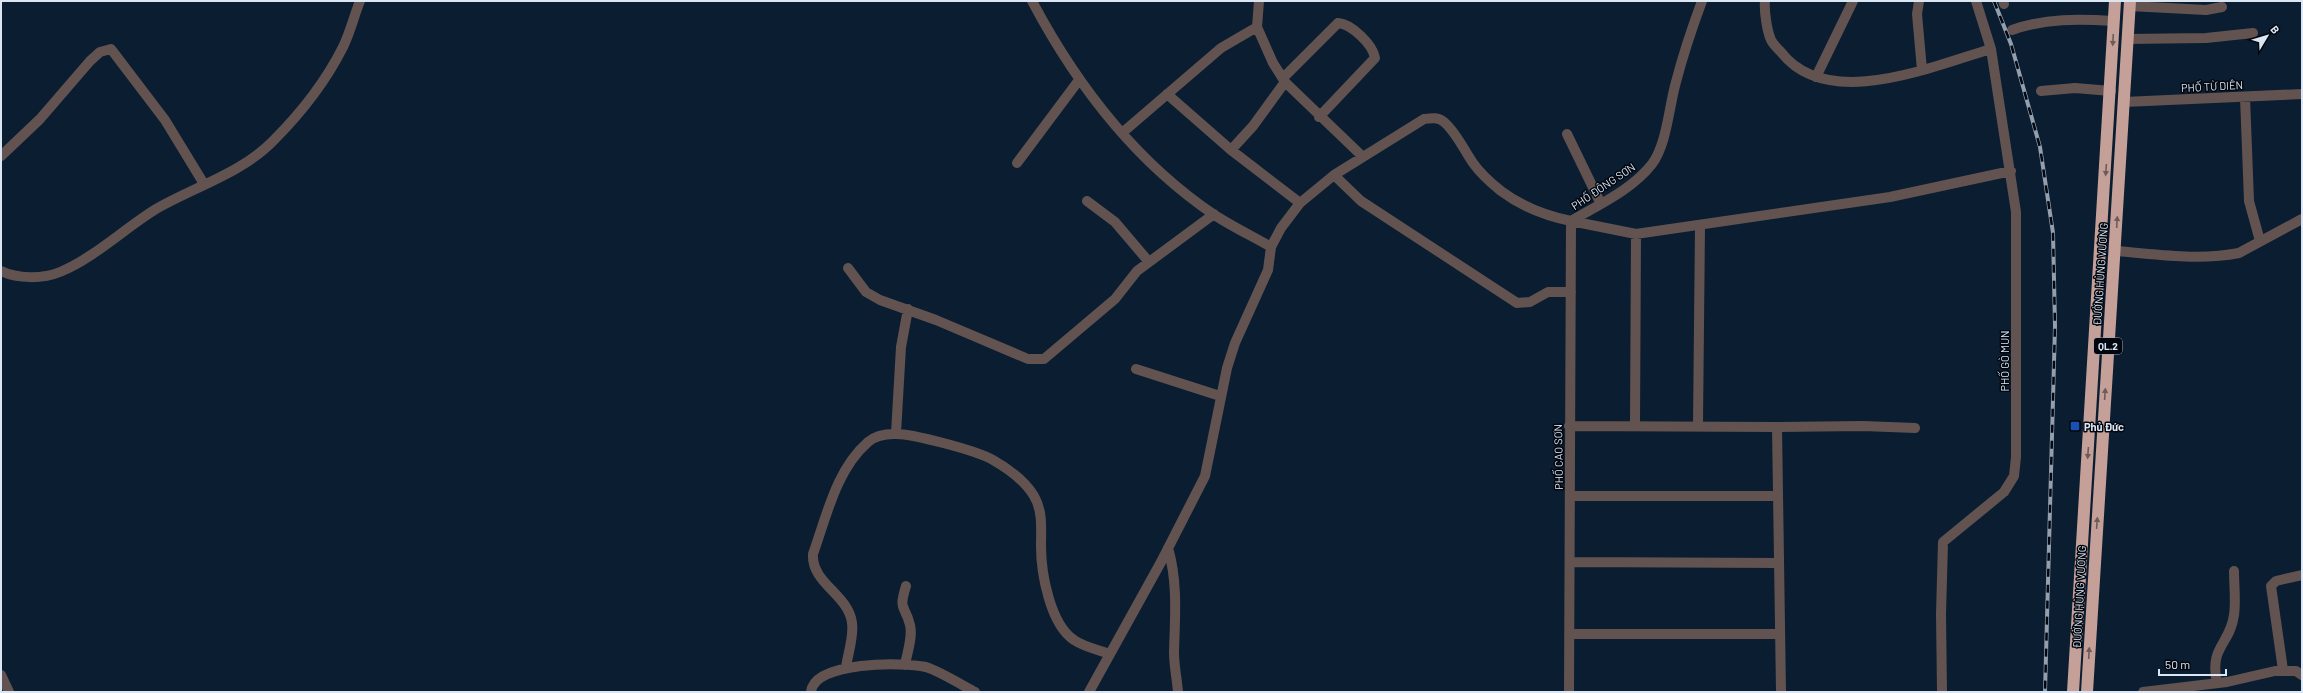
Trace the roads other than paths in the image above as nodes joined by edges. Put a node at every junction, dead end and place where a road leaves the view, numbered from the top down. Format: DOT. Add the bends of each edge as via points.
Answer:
graph roads {
  1 [pos="360,1"];
  2 [pos="1032,1"];
  3 [pos="1259,1"];
  4 [pos="1702,1"];
  5 [pos="1765,1"];
  6 [pos="1853,1"];
  7 [pos="1919,1"];
  8 [pos="1976,1"];
  9 [pos="2115,1"];
  10 [pos="2129,4"];
  11 [pos="2222,7"];
  12 [pos="2114,21"];
  13 [pos="1257,27"];
  14 [pos="2012,30"];
  15 [pos="2253,33"];
  16 [pos="2127,39"];
  17 [pos="1991,49"];
  18 [pos="1922,70"];
  19 [pos="1816,78"];
  20 [pos="1079,80"];
  21 [pos="1284,80"];
  22 [pos="2041,91"];
  23 [pos="2111,91"];
  24 [pos="1167,94"];
  25 [pos="2302,94"];
  26 [pos="2245,97"];
  27 [pos="2124,102"];
  28 [pos="1319,117"];
  29 [pos="1122,133"];
  30 [pos="1567,134"];
  31 [pos="1231,150"];
  32 [pos="1,156"];
  33 [pos="1362,156"];
  34 [pos="1017,162"];
  35 [pos="2011,171"];
  36 [pos="1334,175"];
  37 [pos="204,184"];
  38 [pos="1087,201"];
  39 [pos="1300,203"];
  40 [pos="1601,204"];
  41 [pos="1214,214"];
  42 [pos="2302,219"];
  43 [pos="1571,221"];
  44 [pos="1700,226"];
  45 [pos="1636,234"];
  46 [pos="2260,241"];
  47 [pos="1271,247"];
  48 [pos="2115,251"];
  49 [pos="1149,262"];
  50 [pos="848,268"];
  51 [pos="1,271"];
  52 [pos="1571,292"];
  53 [pos="908,308"];
  54 [pos="1136,369"];
  55 [pos="1220,396"];
  56 [pos="1569,426"];
  57 [pos="1635,426"];
  58 [pos="1698,426"];
  59 [pos="1777,428"];
  60 [pos="1915,428"];
  61 [pos="896,433"];
  62 [pos="1570,496"];
  63 [pos="1777,496"];
  64 [pos="1168,548"];
  65 [pos="1571,562"];
  66 [pos="1779,563"];
  67 [pos="2234,571"];
  68 [pos="2302,575"];
  69 [pos="906,586"];
  70 [pos="1569,634"];
  71 [pos="1780,634"];
  72 [pos="1110,654"];
  73 [pos="905,665"];
  74 [pos="846,667"];
  75 [pos="2283,670"];
  76 [pos="2302,675"];
  77 [pos="1,676"];
  78 [pos="2214,686"];
  79 [pos="9,692"];
  80 [pos="811,692"];
  81 [pos="975,692"];
  82 [pos="1089,692"];
  83 [pos="1178,692"];
  84 [pos="1569,692"];
  85 [pos="1781,692"];
  86 [pos="1942,692"];
  87 [pos="2073,692"];
  88 [pos="2087,692"];
  89 [pos="2143,692"];
  1 -- 37 [label="street" via="344,45 306,104 261,152"];
  2 -- 20 [label="street"];
  3 -- 13 [label="street"];
  4 -- 40 [label="street, PHỐ ĐÔNG SƠN" via="1675,83 1659,151 1653,163 1641,176"];
  5 -- 19 [label="street" via="1771,40 1789,63"];
  6 -- 19 [label="street"];
  7 -- 18 [label="street" via="1917,14"];
  8 -- 17 [label="street, PHỐ GÒ MUN"];
  9 -- 12 [label="highway, ĐƯỜNG HÙNG VƯƠNG / QL.2"];
  10 -- 11 [label="street" via="2206,10"];
  10 -- 16 [label="highway, ĐƯỜNG HÙNG VƯƠNG / QL.2"];
  12 -- 14 [label="street" via="2054,21 2025,25"];
  12 -- 23 [label="highway, ĐƯỜNG HÙNG VƯƠNG / QL.2, one-way"];
  13 -- 21 [label="street" via="1273,63"];
  13 -- 24 [label="street" via="1221,48"];
  15 -- 16 [label="street" via="2206,38"];
  16 -- 27 [label="highway, ĐƯỜNG HÙNG VƯƠNG / QL.2"];
  17 -- 18 [label="street"];
  17 -- 35 [label="street, PHỐ GÒ MUN"];
  18 -- 19 [label="street" via="1888,79 1855,82"];
  20 -- 29 [label="street"];
  20 -- 34 [label="street"];
  21 -- 28 [label="street"];
  21 -- 28 [label="street" via="1338,22 1345,23 1366,43 1376,58"];
  21 -- 31 [label="street" via="1253,126"];
  22 -- 23 [label="street" via="2075,88"];
  23 -- 87 [label="highway, ĐƯỜNG HÙNG VƯƠNG / QL.2, one-way"];
  24 -- 29 [label="street"];
  24 -- 31 [label="street"];
  25 -- 26 [label="street, PHỐ TỪ DIÊN"];
  26 -- 27 [label="street, PHỐ TỪ DIÊN"];
  26 -- 46 [label="street" via="2249,201"];
  48 -- 27 [label="highway, ĐƯỜNG HÙNG VƯƠNG / QL.2, one-way"];
  28 -- 33 [label="street"];
  29 -- 41 [label="street" via="1156,169"];
  30 -- 40 [label="street"];
  31 -- 39 [label="street"];
  32 -- 37 [label="street" via="40,118 90,61 102,51 111,48 165,120"];
  33 -- 36 [label="street"];
  33 -- 43 [label="street, PHỐ ĐÔNG SƠN" via="1424,119 1434,117 1444,121 1474,165 1510,198 1549,216"];
  35 -- 44 [label="street" via="1890,197"];
  35 -- 86 [label="street, PHỐ GÒ MUN" via="2016,212 2014,476 2004,492 1943,542 1940,650"];
  36 -- 39 [label="street"];
  36 -- 52 [label="street" via="1361,201 1517,303 1530,302 1548,292"];
  37 -- 51 [label="street" via="157,209 80,261 59,272 45,276 21,276"];
  38 -- 49 [label="street" via="1114,222"];
  39 -- 47 [label="street" via="1286,220"];
  40 -- 43 [label="street, PHỐ ĐÔNG SƠN"];
  41 -- 47 [label="street"];
  41 -- 49 [label="street"];
  42 -- 46 [label="street"];
  43 -- 45 [label="street"];
  43 -- 52 [label="street, PHỐ CAO SƠN"];
  44 -- 45 [label="street"];
  44 -- 58 [label="street"];
  45 -- 57 [label="street"];
  46 -- 48 [label="street" via="2239,253 2218,256"];
  47 -- 55 [label="street" via="1268,270 1235,343"];
  88 -- 48 [label="highway, ĐƯỜNG HÙNG VƯƠNG / QL.2, one-way"];
  49 -- 53 [label="street" via="1130,278 1115,299 1044,359 1028,359"];
  50 -- 53 [label="street" via="866,292 880,300"];
  52 -- 56 [label="street, PHỐ CAO SƠN"];
  53 -- 61 [label="street" via="901,347"];
  54 -- 55 [label="street"];
  55 -- 64 [label="street" via="1205,476"];
  56 -- 57 [label="street"];
  56 -- 62 [label="street, PHỐ CAO SƠN"];
  57 -- 58 [label="street"];
  58 -- 59 [label="street"];
  59 -- 60 [label="street"];
  59 -- 63 [label="street"];
  61 -- 72 [label="street" via="971,450 993,459 1018,478 1034,496 1041,516 1041,557 1054,614 1061,630 1074,640"];
  61 -- 74 [label="street" via="870,440 849,463 840,478 813,554 812,564 842,602 852,622"];
  62 -- 63 [label="street"];
  62 -- 65 [label="street, PHỐ CAO SƠN"];
  63 -- 66 [label="street"];
  64 -- 72 [label="street"];
  64 -- 83 [label="street" via="1174,567 1174,653"];
  65 -- 66 [label="street"];
  65 -- 70 [label="street, PHỐ CAO SƠN"];
  66 -- 71 [label="street"];
  67 -- 78 [label="street" via="2234,616 2215,657"];
  68 -- 75 [label="street" via="2276,581 2271,586"];
  69 -- 73 [label="street" via="902,608 910,624 910,633"];
  70 -- 71 [label="street"];
  70 -- 84 [label="street, PHỐ CAO SƠN"];
  71 -- 85 [label="street"];
  72 -- 82 [label="street"];
  73 -- 74 [label="street"];
  73 -- 81 [label="street" via="927,667"];
  74 -- 80 [label="street" via="817,680"];
  75 -- 76 [label="street" via="2296,671"];
  75 -- 78 [label="street"];
  77 -- 79 [label="street"];
  78 -- 89 [label="street"];
}
